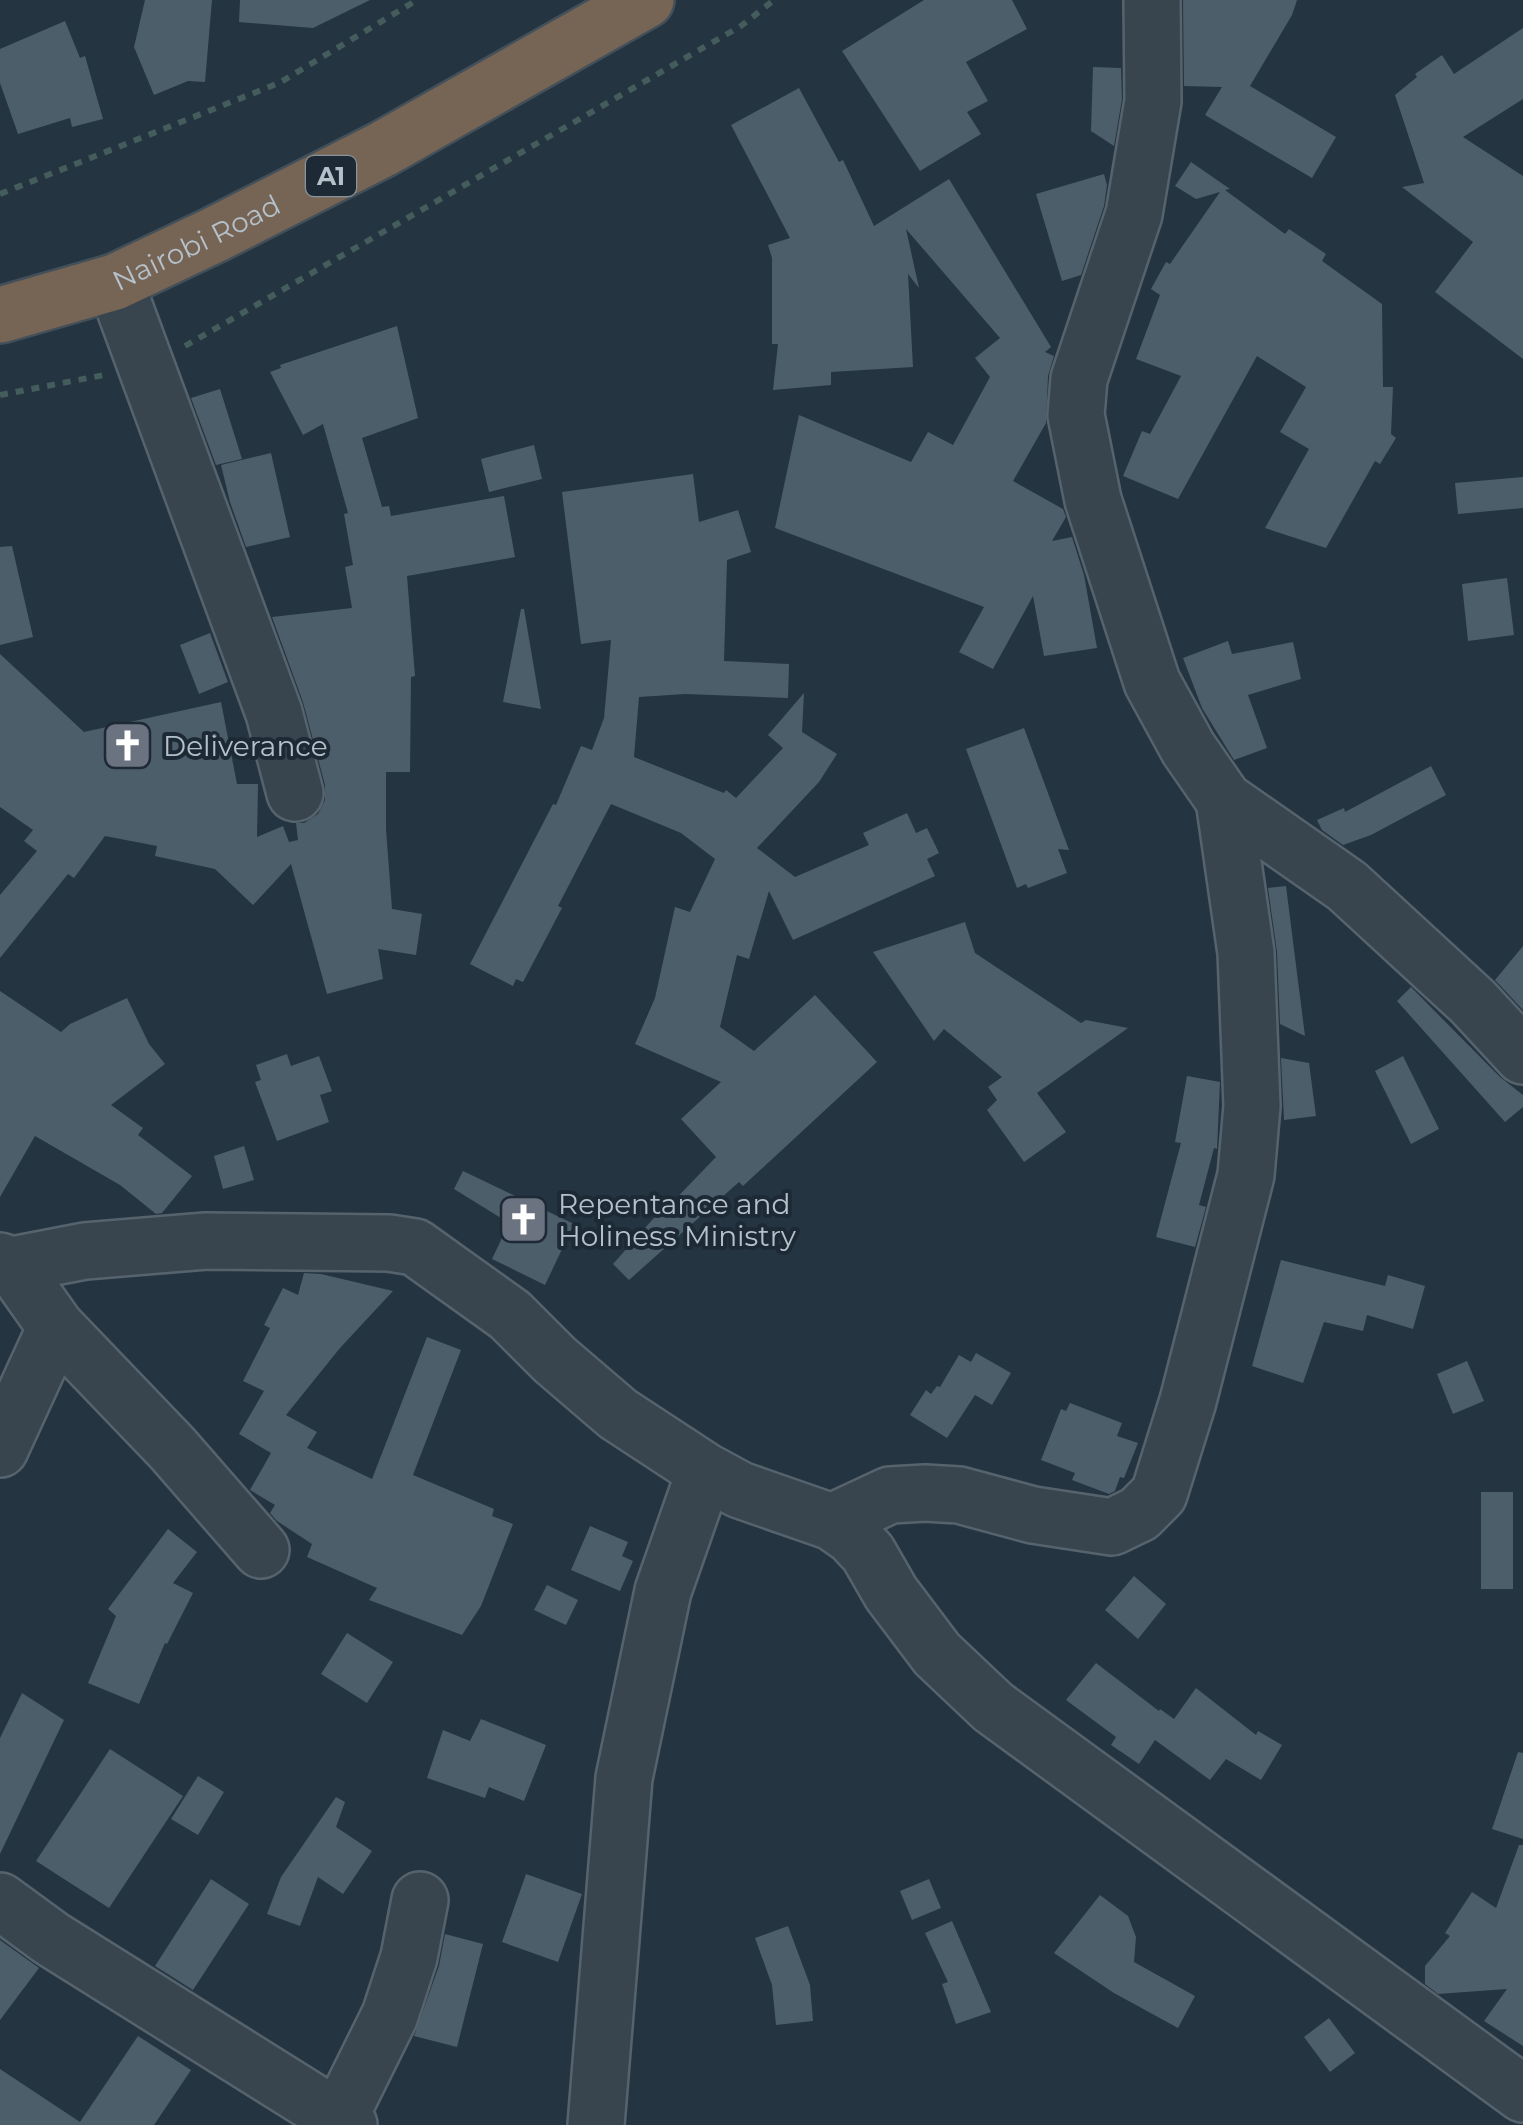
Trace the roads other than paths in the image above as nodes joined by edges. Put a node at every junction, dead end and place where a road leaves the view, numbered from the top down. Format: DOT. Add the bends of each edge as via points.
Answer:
graph roads {
  1 [pos="578,0"];
  2 [pos="646,0"];
  3 [pos="1152,0"];
  4 [pos="115,282"];
  5 [pos="0,289"];
  6 [pos="0,315"];
  7 [pos="294,793"];
  8 [pos="1224,800"];
  9 [pos="1523,1056"];
  10 [pos="6,1263"];
  11 [pos="56,1327"];
  12 [pos="0,1449"];
  13 [pos="705,1471"];
  14 [pos="832,1522"];
  15 [pos="261,1550"];
  16 [pos="420,1900"];
  17 [pos="0,1901"];
  18 [pos="1523,2094"];
  19 [pos="344,2122"];
  20 [pos="596,2125"];
  1 -- 5 [label="highway, Nairobi Road / A1" via="246,187 71,267"];
  2 -- 4 [label="highway, Nairobi Road / A1" via="383,149"];
  3 -- 8 [label="street" via="1153,101 1134,214 1079,380 1076,416 1093,500 1152,682"];
  4 -- 6 [label="highway, Nairobi Road / A1"];
  4 -- 7 [label="street" via="274,713"];
  8 -- 9 [label="street" via="1348,886"];
  8 -- 14 [label="street" via="1246,953 1252,1106 1246,1174 1159,1494 1112,1527 925,1493 890,1495"];
  10 -- 11 [label="street"];
  10 -- 13 [label="street" via="206,1240 416,1247 510,1315 618,1414"];
  11 -- 12 [label="street"];
  11 -- 15 [label="street"];
  13 -- 14 [label="street"];
  13 -- 20 [label="street" via="663,1591 624,1778"];
  14 -- 18 [label="street" via="868,1553 937,1654 992,1707"];
  16 -- 19 [label="street" via="390,2014"];
  17 -- 19 [label="street"];
}
